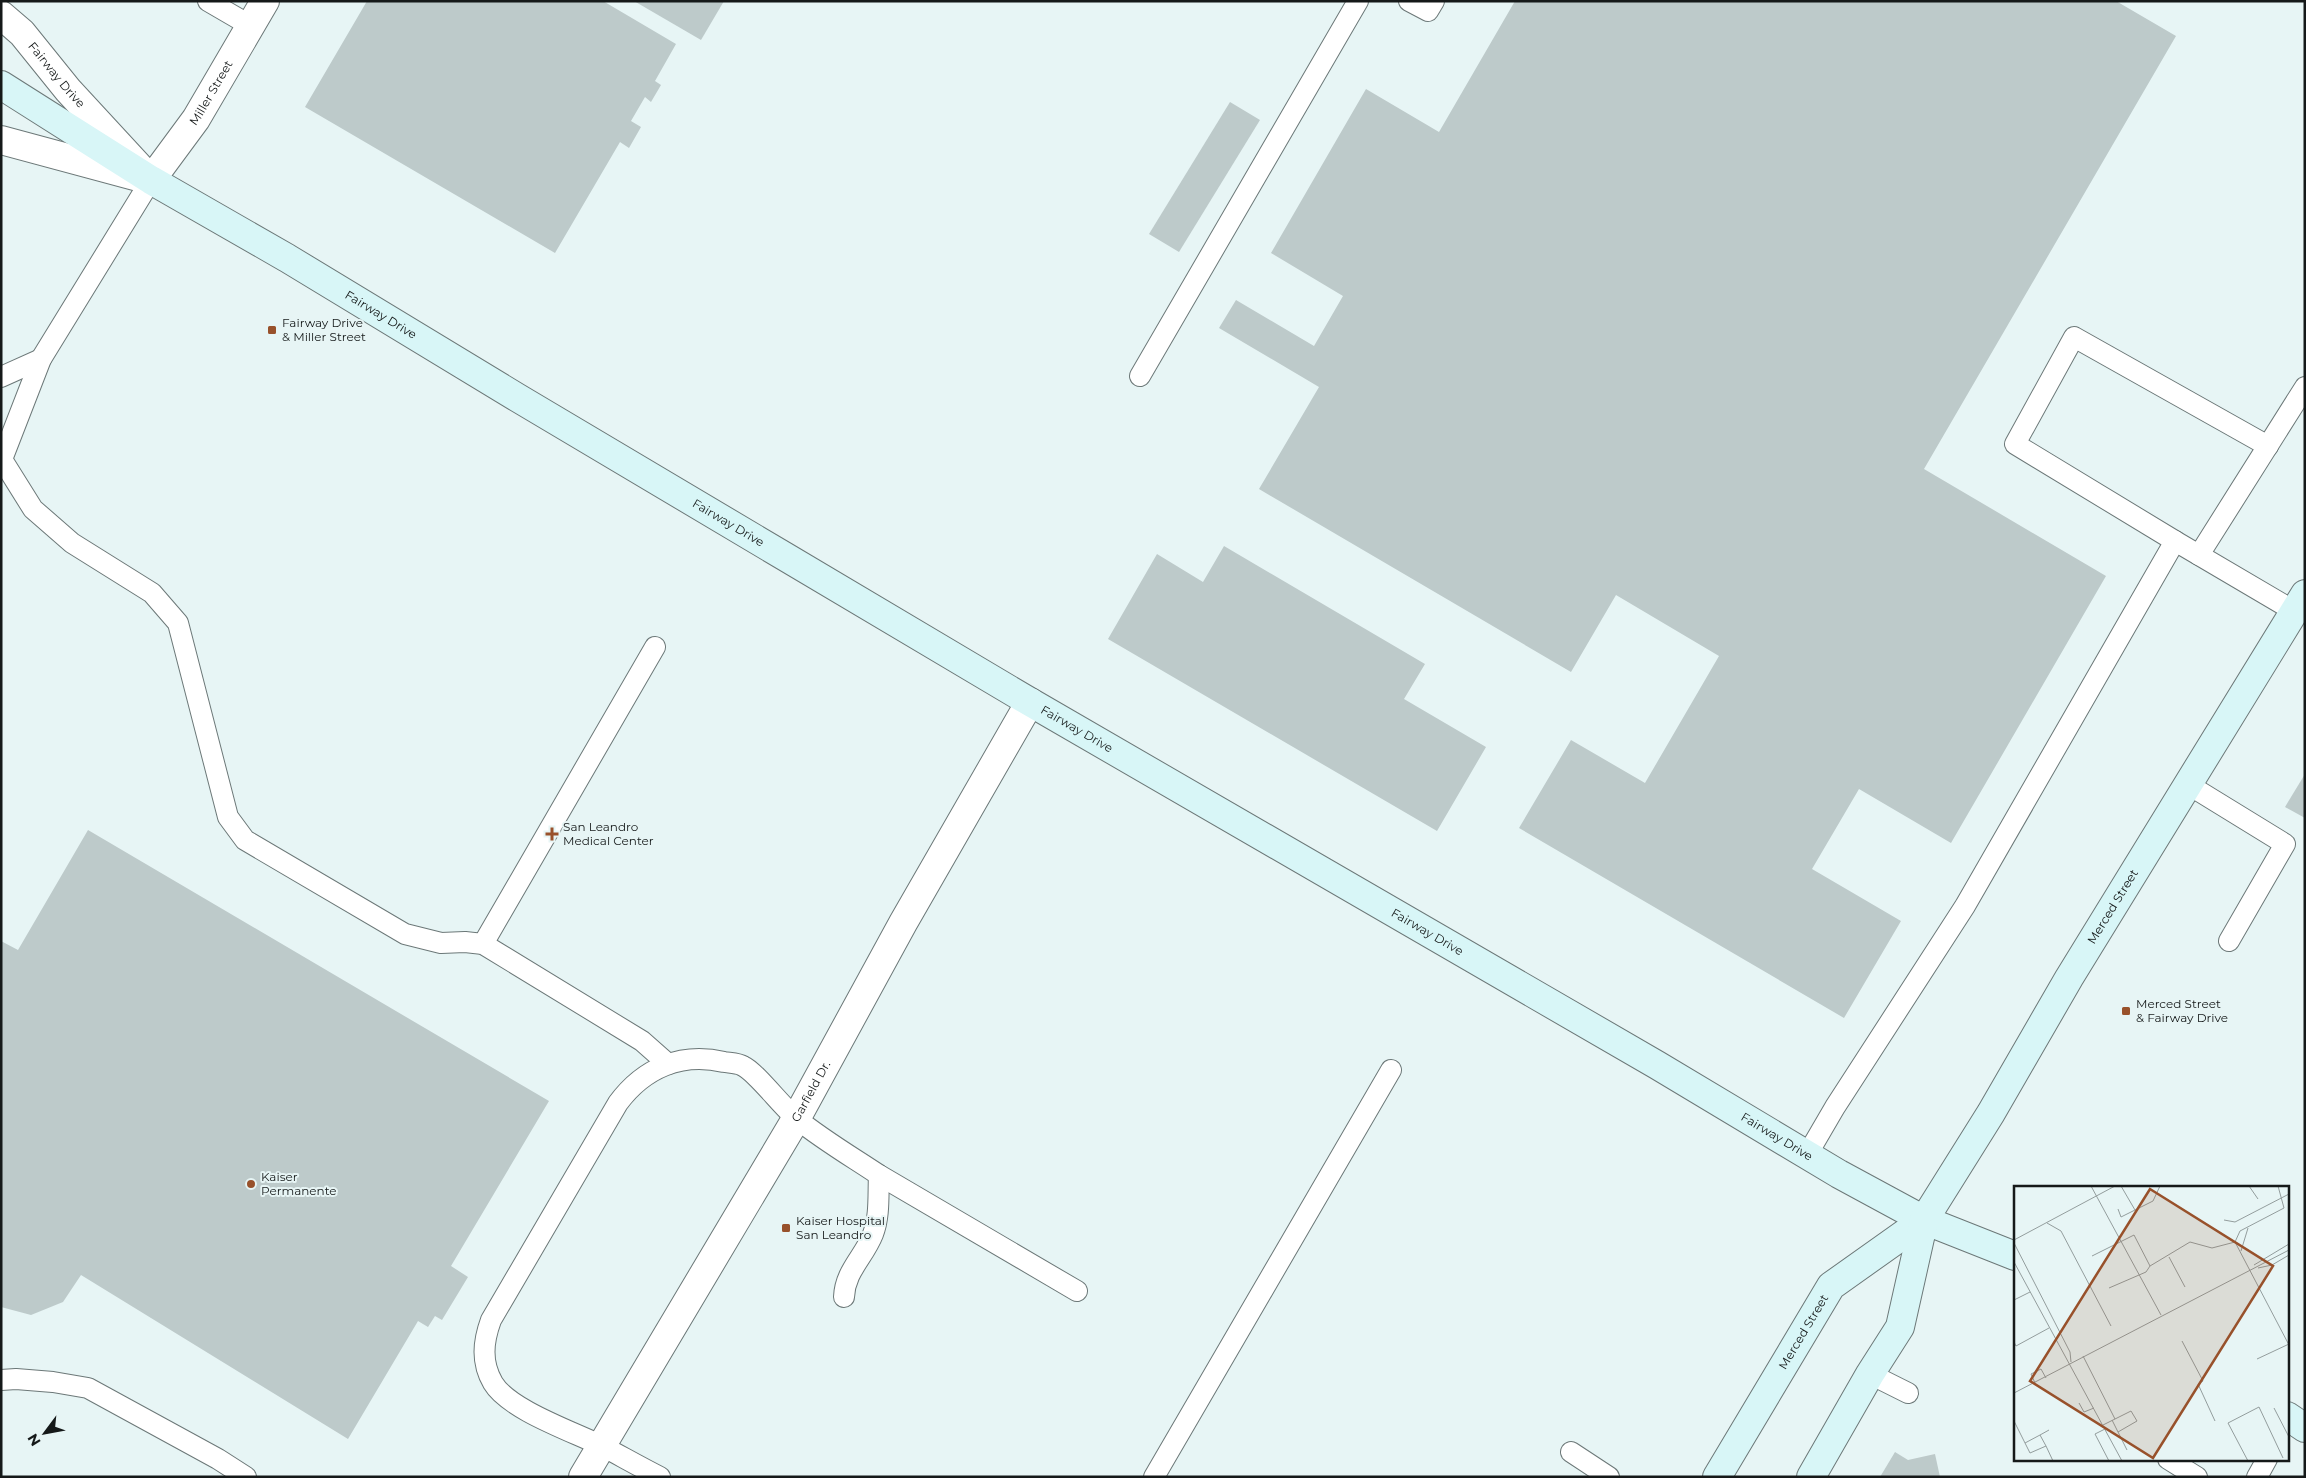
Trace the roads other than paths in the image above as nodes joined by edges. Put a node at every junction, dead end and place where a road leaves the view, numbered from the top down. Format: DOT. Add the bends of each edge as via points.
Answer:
graph roads {
  1 [pos="208,1"];
  2 [pos="265,1"];
  3 [pos="1358,1"];
  4 [pos="1409,1"];
  5 [pos="1434,1"];
  6 [pos="1,16"];
  7 [pos="251,26"];
  8 [pos="1,84"];
  9 [pos="1,140"];
  10 [pos="151,180"];
  11 [pos="41,359"];
  12 [pos="1140,376"];
  13 [pos="1,377"];
  14 [pos="2305,387"];
  15 [pos="2268,446"];
  16 [pos="2,462"];
  17 [pos="2175,541"];
  18 [pos="2199,555"];
  19 [pos="2299,603"];
  20 [pos="656,647"];
  21 [pos="1030,702"];
  22 [pos="2189,785"];
  23 [pos="2229,941"];
  24 [pos="483,944"];
  25 [pos="668,1064"];
  26 [pos="1391,1070"];
  27 [pos="796,1119"];
  28 [pos="1807,1155"];
  29 [pos="879,1175"];
  30 [pos="1924,1220"];
  31 [pos="2014,1256"];
  32 [pos="1077,1291"];
  33 [pos="844,1297"];
  34 [pos="1870,1374"];
  35 [pos="1,1380"];
  36 [pos="1908,1393"];
  37 [pos="601,1445"];
  38 [pos="1571,1452"];
  39 [pos="2170,1460"];
  40 [pos="2266,1460"];
  41 [pos="246,1477"];
  42 [pos="583,1477"];
  43 [pos="660,1477"];
  44 [pos="1154,1477"];
  45 [pos="1609,1477"];
  46 [pos="1718,1477"];
  47 [pos="1811,1477"];
  48 [pos="2197,1477"];
  49 [pos="2257,1477"];
  1 -- 7 [label="lane"];
  2 -- 7 [label="street, Miller Street"];
  3 -- 12 [label="lane"];
  4 -- 5 [label="lane" via="1428,11"];
  6 -- 10 [label="street, Fairway Drive" via="22,33 68,90"];
  7 -- 10 [label="street, Miller Street" via="196,119"];
  8 -- 10 [label="street, Fairway Drive"];
  9 -- 10 [label="street, Fairway Drive"];
  10 -- 11 [label="lane"];
  10 -- 21 [label="street, Fairway Drive"];
  11 -- 13 [label="lane"];
  11 -- 16 [label="lane"];
  14 -- 15 [label="lane"];
  15 -- 17 [label="lane" via="2074,337 2015,444"];
  15 -- 18 [label="lane"];
  16 -- 24 [label="lane" via="33,509 72,543 152,594 178,623 228,816 244,840 405,934 440,943"];
  17 -- 18 [label="lane"];
  17 -- 28 [label="lane" via="1965,906"];
  18 -- 19 [label="lane"];
  19 -- 22 [label="street, Merced Street"];
  20 -- 24 [label="lane"];
  21 -- 27 [label="street, Garfield Dr." via="903,923"];
  21 -- 28 [label="street, Fairway Drive"];
  22 -- 23 [label="lane" via="2285,844"];
  22 -- 30 [label="street, Merced Street"];
  24 -- 25 [label="lane" via="642,1041"];
  25 -- 27 [label="lane" via="688,1059 714,1059 744,1066"];
  25 -- 37 [label="lane" via="642,1076 618,1103 491,1320 483,1351 494,1385 509,1398 546,1422"];
  26 -- 44 [label="lane"];
  27 -- 29 [label="lane"];
  27 -- 37 [label="street, Garfield Dr."];
  28 -- 30 [label="street, Fairway Drive"];
  29 -- 32 [label="lane"];
  29 -- 33 [label="lane" via="873,1234 844,1282"];
  30 -- 31 [label="street, Fairway Drive"];
  30 -- 34 [label="street, Merced Street" via="1900,1327"];
  30 -- 46 [label="street, Merced Street" via="1831,1286"];
  34 -- 36 [label="lane"];
  34 -- 47 [label="street, Merced Street"];
  35 -- 41 [label="lane" via="54,1382 88,1388 218,1458"];
  37 -- 42 [label="street, Garfield Dr."];
  37 -- 43 [label="lane"];
  38 -- 45 [label="lane"];
  39 -- 48 [label="lane"];
  40 -- 49 [label="lane"];
}
